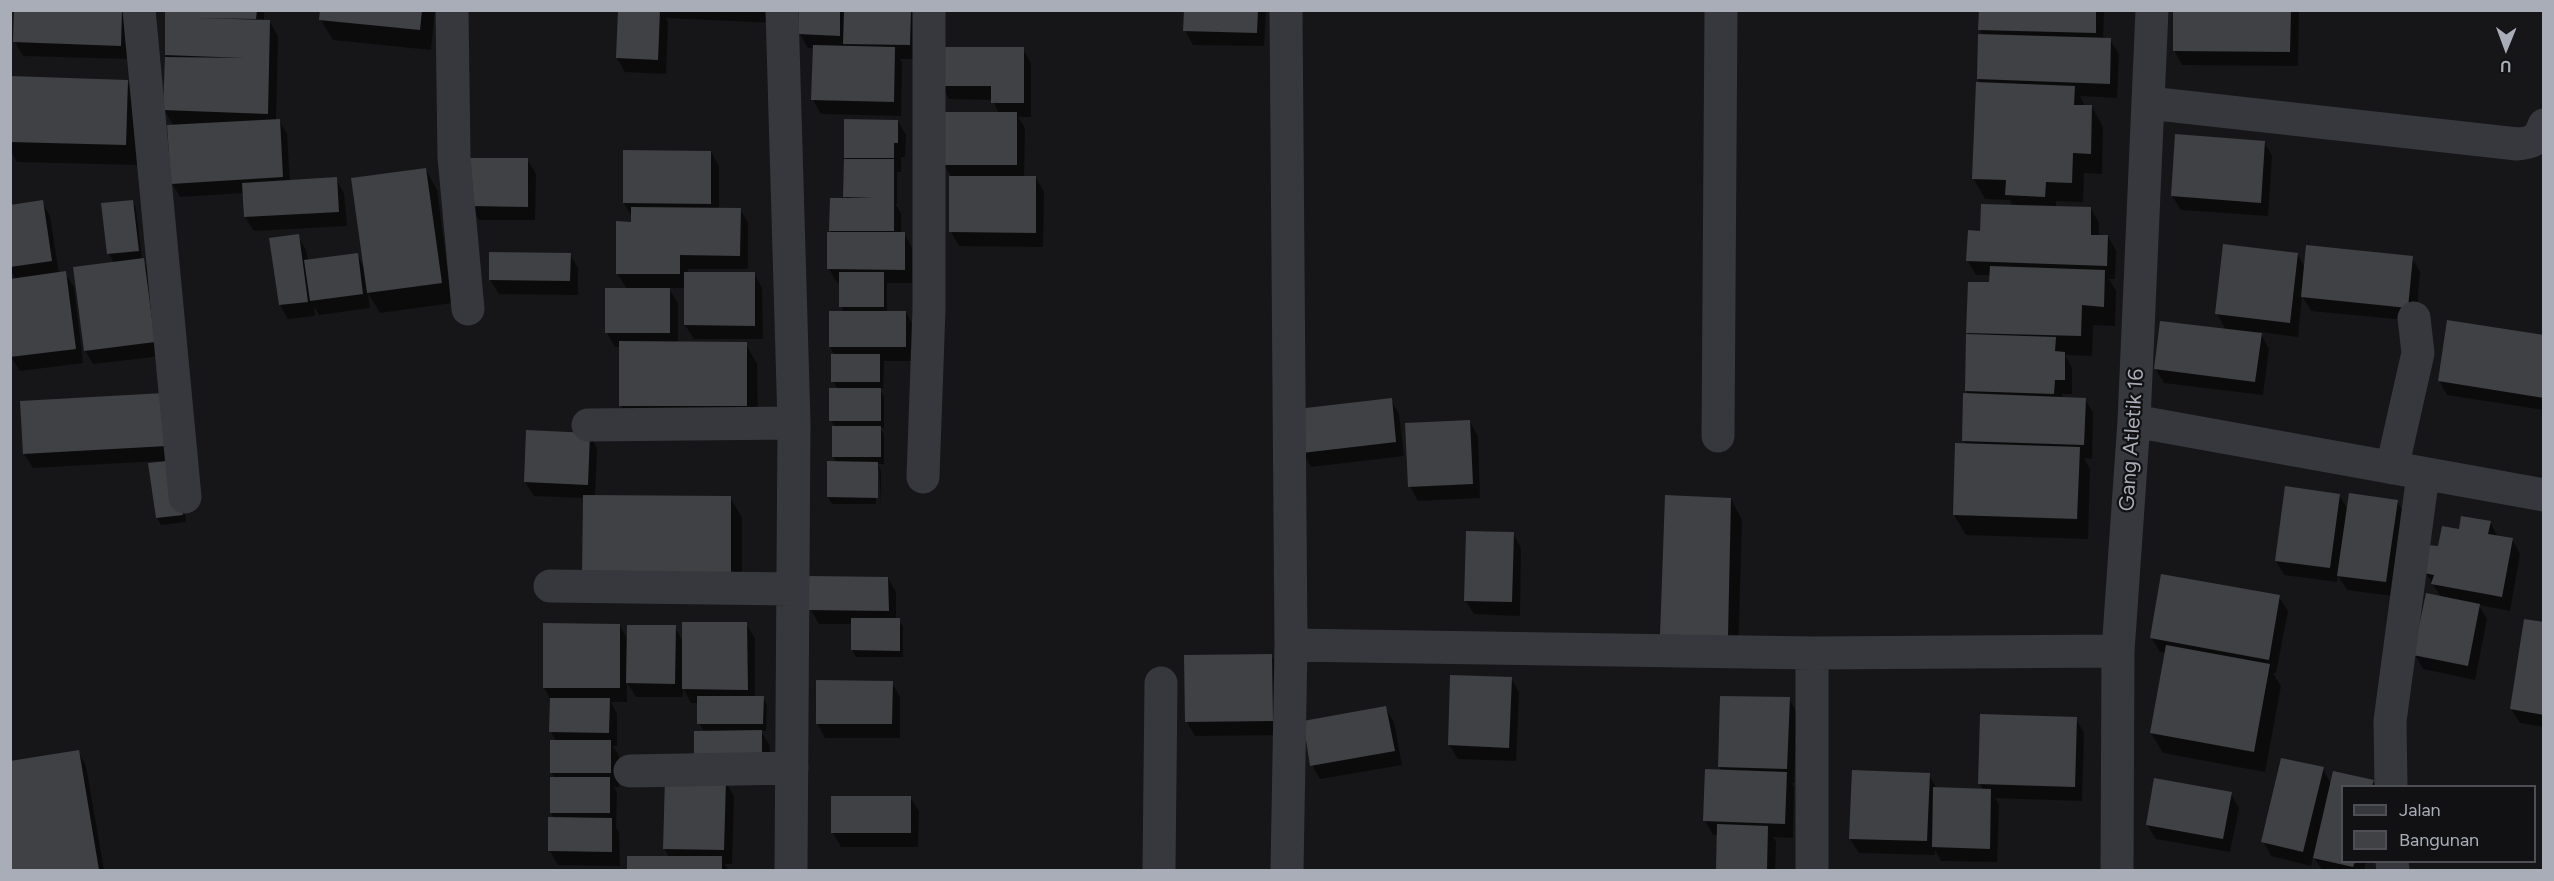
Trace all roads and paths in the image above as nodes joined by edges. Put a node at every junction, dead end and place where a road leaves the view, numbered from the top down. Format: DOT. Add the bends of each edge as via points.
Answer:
graph roads {
  1 [pos="139,10"];
  2 [pos="452,10"];
  3 [pos="782,10"];
  4 [pos="929,10"];
  5 [pos="1286,10"];
  6 [pos="1721,10"];
  7 [pos="2152,10"];
  8 [pos="2149,103"];
  9 [pos="2544,125"];
  10 [pos="468,309"];
  11 [pos="2414,318"];
  12 [pos="2134,421"];
  13 [pos="794,423"];
  14 [pos="588,425"];
  15 [pos="1719,436"];
  16 [pos="2392,468"];
  17 [pos="2423,475"];
  18 [pos="923,477"];
  19 [pos="2544,495"];
  20 [pos="185,497"];
  21 [pos="550,586"];
  22 [pos="793,589"];
  23 [pos="1290,645"];
  24 [pos="2118,651"];
  25 [pos="1812,653"];
  26 [pos="1161,683"];
  27 [pos="792,768"];
  28 [pos="630,771"];
  29 [pos="2391,785"];
  30 [pos="791,870"];
  31 [pos="1159,870"];
  32 [pos="1287,870"];
  33 [pos="1812,870"];
  34 [pos="2117,870"];
  1 -- 20 [label="street"];
  2 -- 10 [label="street" via="454,157"];
  3 -- 13 [label="street"];
  4 -- 18 [label="street" via="929,309"];
  5 -- 23 [label="street"];
  6 -- 15 [label="street"];
  7 -- 8 [label="street, Gang Atletik 16"];
  8 -- 9 [label="street" via="2517,144 2530,143"];
  8 -- 12 [label="street, Gang Atletik 16"];
  11 -- 16 [label="street" via="2418,353"];
  12 -- 16 [label="street"];
  12 -- 24 [label="street, Gang Atletik 16"];
  13 -- 14 [label="street"];
  13 -- 22 [label="street"];
  16 -- 17 [label="street"];
  17 -- 19 [label="street"];
  17 -- 29 [label="street" via="2390,721"];
  21 -- 22 [label="street"];
  22 -- 27 [label="street"];
  23 -- 25 [label="street"];
  23 -- 32 [label="street"];
  24 -- 25 [label="street"];
  24 -- 34 [label="street, Gang Atletik 16"];
  25 -- 33 [label="street"];
  26 -- 31 [label="street"];
  27 -- 28 [label="street"];
  27 -- 30 [label="street"];
}
